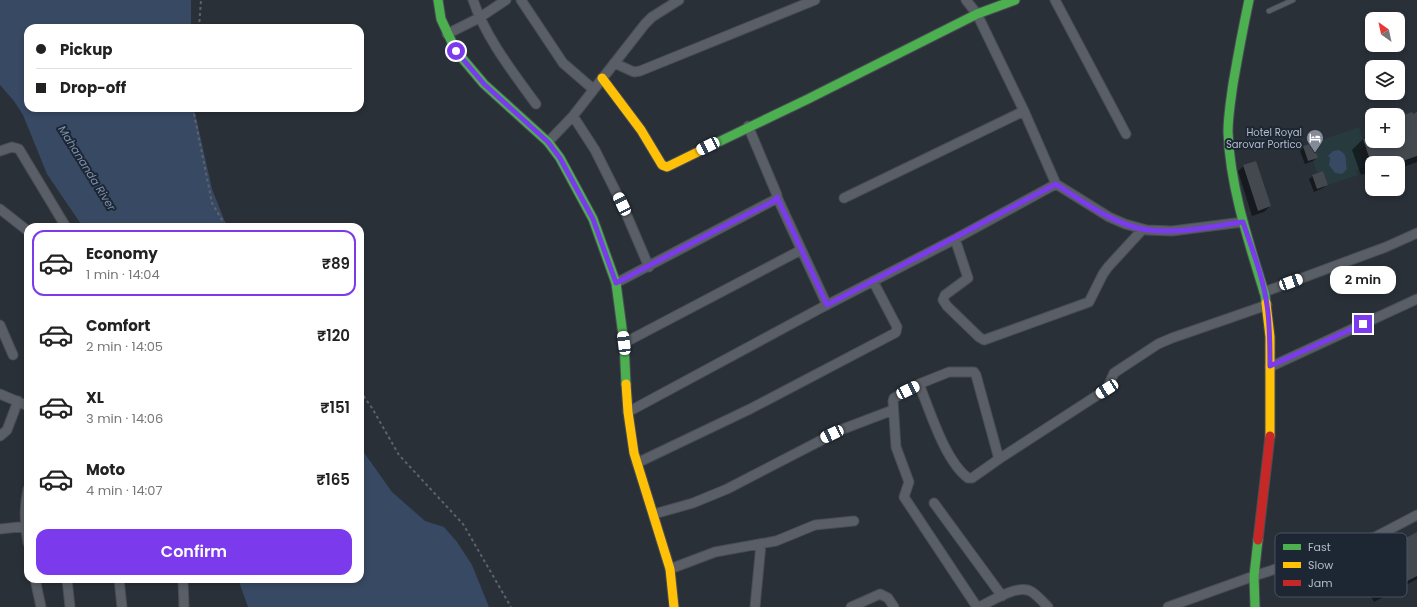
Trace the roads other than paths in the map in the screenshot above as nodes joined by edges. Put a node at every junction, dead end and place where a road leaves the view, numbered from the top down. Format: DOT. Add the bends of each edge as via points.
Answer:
graph roads {
  1 [pos="438,0"];
  2 [pos="473,0"];
  3 [pos="506,0"];
  4 [pos="521,0"];
  5 [pos="679,0"];
  6 [pos="815,0"];
  7 [pos="966,0"];
  8 [pos="1015,0"];
  9 [pos="1055,0"];
  10 [pos="1249,0"];
  11 [pos="1293,0"];
  12 [pos="1269,11"];
  13 [pos="977,14"];
  14 [pos="479,18"];
  15 [pos="448,34"];
  16 [pos="614,63"];
  17 [pos="602,78"];
  18 [pos="594,89"];
  19 [pos="536,104"];
  20 [pos="1024,111"];
  21 [pos="573,116"];
  22 [pos="748,126"];
  23 [pos="1126,134"];
  24 [pos="548,142"];
  25 [pos="0,151"];
  26 [pos="1056,184"];
  27 [pos="777,197"];
  28 [pos="844,198"];
  29 [pos="0,209"];
  30 [pos="1243,222"];
  31 [pos="64,223"];
  32 [pos="24,228"];
  33 [pos="1143,229"];
  34 [pos="1417,233"];
  35 [pos="955,239"];
  36 [pos="801,250"];
  37 [pos="649,266"];
  38 [pos="873,281"];
  39 [pos="616,283"];
  40 [pos="1264,292"];
  41 [pos="1417,299"];
  42 [pos="827,305"];
  43 [pos="1267,305"];
  44 [pos="0,325"];
  45 [pos="624,343"];
  46 [pos="12,356"];
  47 [pos="1270,366"];
  48 [pos="919,384"];
  49 [pos="0,394"];
  50 [pos="18,401"];
  51 [pos="24,404"];
  52 [pos="893,410"];
  53 [pos="628,412"];
  54 [pos="0,436"];
  55 [pos="999,459"];
  56 [pos="637,464"];
  57 [pos="934,503"];
  58 [pos="654,514"];
  59 [pos="1417,515"];
  60 [pos="854,521"];
  61 [pos="24,526"];
  62 [pos="0,529"];
  63 [pos="1383,533"];
  64 [pos="761,544"];
  65 [pos="670,569"];
  66 [pos="1275,569"];
  67 [pos="1254,576"];
  68 [pos="36,583"];
  69 [pos="67,583"];
  70 [pos="119,583"];
  71 [pos="183,583"];
  72 [pos="1002,596"];
  73 [pos="41,607"];
  74 [pos="70,607"];
  75 [pos="122,607"];
  76 [pos="184,607"];
  77 [pos="674,607"];
  78 [pos="756,607"];
  79 [pos="851,607"];
  80 [pos="894,607"];
  81 [pos="978,607"];
  82 [pos="1048,607"];
  83 [pos="1168,607"];
  84 [pos="1255,607"];
  1 -- 15 [label="street" via="441,19"];
  2 -- 14 [label="street"];
  3 -- 14 [label="street"];
  4 -- 18 [label="street" via="563,63"];
  5 -- 16 [label="street" via="652,17"];
  6 -- 16 [label="street" via="640,71 634,72"];
  7 -- 13 [label="street"];
  8 -- 13 [label="street"];
  9 -- 23 [label="street"];
  10 -- 30 [label="street" via="1240,39 1228,131"];
  11 -- 12 [label="lane"];
  13 -- 20 [label="street"];
  13 -- 22 [label="street" via="808,99"];
  14 -- 15 [label="street"];
  14 -- 19 [label="street" via="502,57"];
  15 -- 24 [label="street" via="456,51 484,84"];
  16 -- 17 [label="street"];
  17 -- 18 [label="street"];
  17 -- 22 [label="street" via="667,167"];
  18 -- 21 [label="street"];
  20 -- 26 [label="street"];
  20 -- 28 [label="street"];
  21 -- 24 [label="street"];
  21 -- 37 [label="street" via="595,150"];
  22 -- 27 [label="street"];
  24 -- 39 [label="street" via="560,158 593,219"];
  25 -- 31 [label="street" via="12,147 19,149"];
  26 -- 33 [label="street" via="1109,217"];
  26 -- 35 [label="street"];
  27 -- 36 [label="street"];
  27 -- 37 [label="street" via="774,201"];
  29 -- 32 [label="street"];
  30 -- 33 [label="street" via="1172,231"];
  30 -- 40 [label="street"];
  33 -- 35 [label="street" via="1108,267 1089,302 984,340 943,300 945,295 968,278"];
  34 -- 40 [label="street"];
  35 -- 38 [label="street"];
  36 -- 42 [label="street"];
  36 -- 45 [label="street"];
  37 -- 39 [label="street"];
  38 -- 42 [label="street"];
  38 -- 56 [label="street" via="897,326 895,333 750,409"];
  39 -- 45 [label="street"];
  40 -- 43 [label="street"];
  41 -- 47 [label="street"];
  42 -- 53 [label="street"];
  43 -- 47 [label="street"];
  43 -- 55 [label="street" via="1158,344 1114,373 1107,389"];
  44 -- 46 [label="street"];
  45 -- 53 [label="street"];
  47 -- 67 [label="street" via="1270,433"];
  48 -- 52 [label="street" via="894,398"];
  48 -- 55 [label="street" via="941,439 964,475 972,478"];
  48 -- 55 [label="street" via="949,372 974,372"];
  49 -- 50 [label="street"];
  50 -- 51 [label="street"];
  50 -- 54 [label="street" via="8,430"];
  52 -- 58 [label="street" via="822,438 727,488 692,503"];
  52 -- 81 [label="street" via="896,447 909,482 904,497"];
  53 -- 56 [label="street"];
  56 -- 58 [label="street"];
  57 -- 72 [label="street"];
  58 -- 65 [label="street"];
  59 -- 63 [label="street"];
  60 -- 64 [label="street" via="815,525"];
  61 -- 62 [label="street"];
  64 -- 65 [label="street" via="715,552"];
  64 -- 78 [label="street"];
  65 -- 77 [label="street"];
  66 -- 67 [label="street"];
  67 -- 83 [label="street"];
  67 -- 84 [label="street"];
  68 -- 73 [label="street"];
  69 -- 74 [label="street"];
  70 -- 75 [label="street"];
  71 -- 76 [label="street"];
  72 -- 81 [label="street"];
  72 -- 82 [label="street" via="1015,590 1028,590"];
  79 -- 80 [label="street" via="880,594 888,598"];
}
